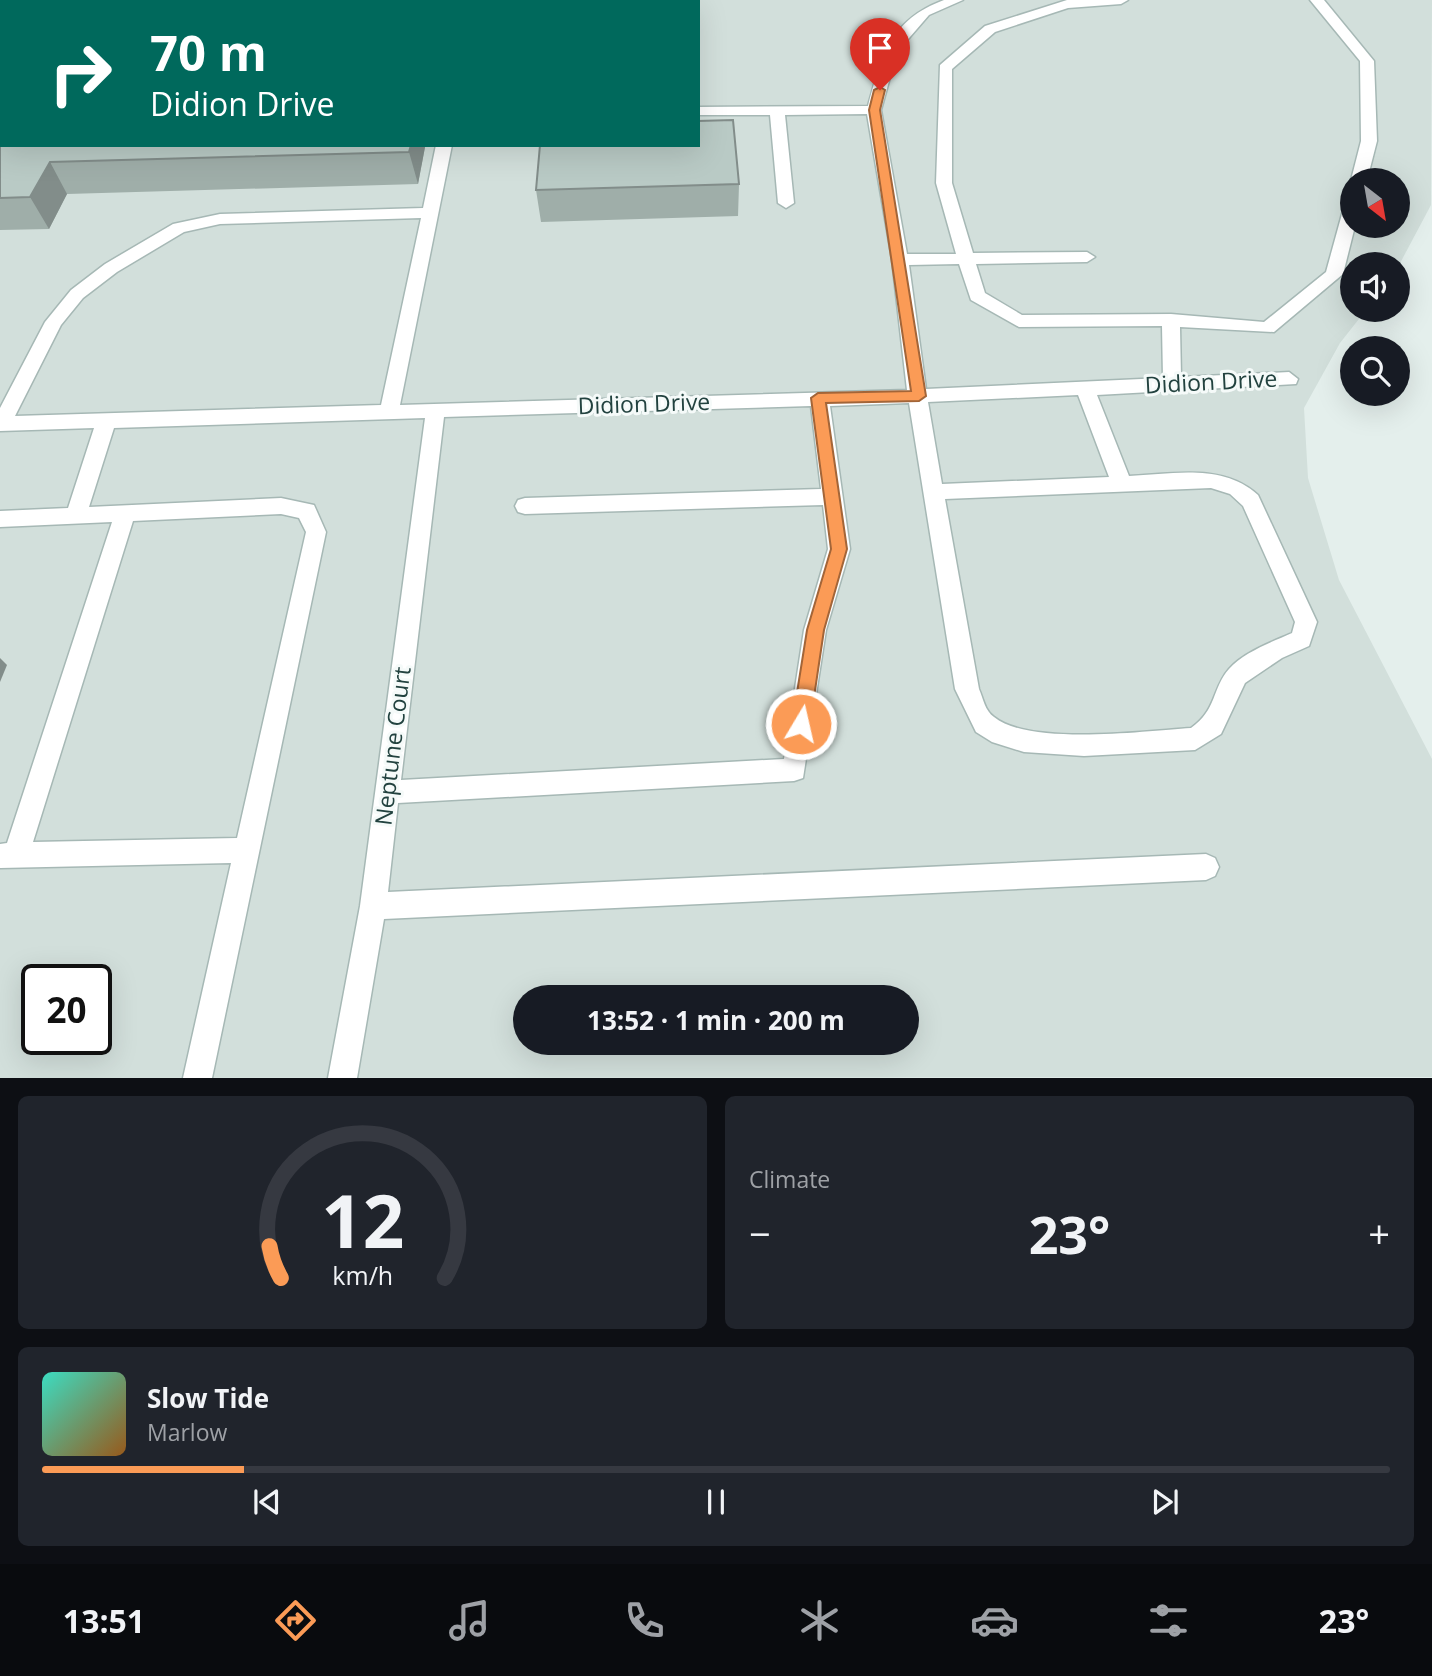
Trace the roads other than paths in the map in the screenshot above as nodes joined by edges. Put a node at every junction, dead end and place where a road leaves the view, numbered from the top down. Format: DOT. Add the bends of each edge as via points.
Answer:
graph roads {
  1 [pos="956,0"];
  2 [pos="1121,0"];
  3 [pos="1317,0"];
  4 [pos="874,110"];
  5 [pos="700,111"];
  6 [pos="777,111"];
  7 [pos="444,147"];
  8 [pos="1362,168"];
  9 [pos="786,203"];
  10 [pos="430,214"];
  11 [pos="1344,238"];
  12 [pos="1087,257"];
  13 [pos="966,259"];
  14 [pos="900,260"];
  15 [pos="1171,320"];
  16 [pos="1289,379"];
  17 [pos="1172,384"];
  18 [pos="1085,388"];
  19 [pos="919,396"];
  20 [pos="818,398"];
  21 [pos="435,412"];
  22 [pos="389,414"];
  23 [pos="106,421"];
  24 [pos="0,424"];
  25 [pos="1122,484"];
  26 [pos="934,492"];
  27 [pos="832,497"];
  28 [pos="525,506"];
  29 [pos="125,514"];
  30 [pos="76,516"];
  31 [pos="0,519"];
  32 [pos="388,792"];
  33 [pos="246,850"];
  34 [pos="8,856"];
  35 [pos="1206,867"];
  36 [pos="373,906"];
  37 [pos="197,1077"];
  38 [pos="342,1077"];
  1 -- 4 [label="street" via="924,12 890,51"];
  2 -- 13 [label="street" via="1067,4 990,29 945,68 944,183"];
  3 -- 8 [label="street" via="1367,61 1369,141"];
  4 -- 6 [label="street"];
  4 -- 14 [label="street"];
  5 -- 6 [label="street"];
  6 -- 9 [label="street"];
  7 -- 10 [label="street"];
  10 -- 22 [label="street"];
  10 -- 24 [label="street" via="220,219 179,228 77,294 54,322"];
  11 -- 15 [label="street" via="1334,274 1268,328"];
  12 -- 13 [label="street"];
  13 -- 14 [label="street"];
  13 -- 15 [label="street" via="977,296 1019,321"];
  14 -- 19 [label="street"];
  15 -- 17 [label="street"];
  16 -- 17 [label="street, Didion Drive"];
  17 -- 18 [label="street, Didion Drive"];
  18 -- 19 [label="street, Didion Drive"];
  18 -- 25 [label="street"];
  19 -- 20 [label="street, Didion Drive"];
  19 -- 26 [label="street"];
  20 -- 21 [label="street, Didion Drive"];
  20 -- 27 [label="street"];
  21 -- 22 [label="street, Didion Drive"];
  21 -- 32 [label="street, Neptune Court"];
  22 -- 23 [label="street, Didion Drive"];
  23 -- 24 [label="street, Didion Drive"];
  23 -- 30 [label="street"];
  25 -- 26 [label="street"];
  25 -- 26 [label="street" via="1211,480 1237,488 1251,501 1306,622 1301,639 1237,676 1213,726 1195,739 1044,745 1014,740 984,724 967,689"];
  27 -- 28 [label="street"];
  27 -- 32 [label="street" via="839,549 816,630 794,770"];
  29 -- 30 [label="street"];
  29 -- 33 [label="street" via="281,506 307,511 316,531"];
  29 -- 34 [label="street"];
  30 -- 31 [label="street"];
  32 -- 36 [label="street, Neptune Court"];
  33 -- 34 [label="street"];
  33 -- 37 [label="street"];
  35 -- 36 [label="street"];
  36 -- 38 [label="street, Neptune Court"];
}
